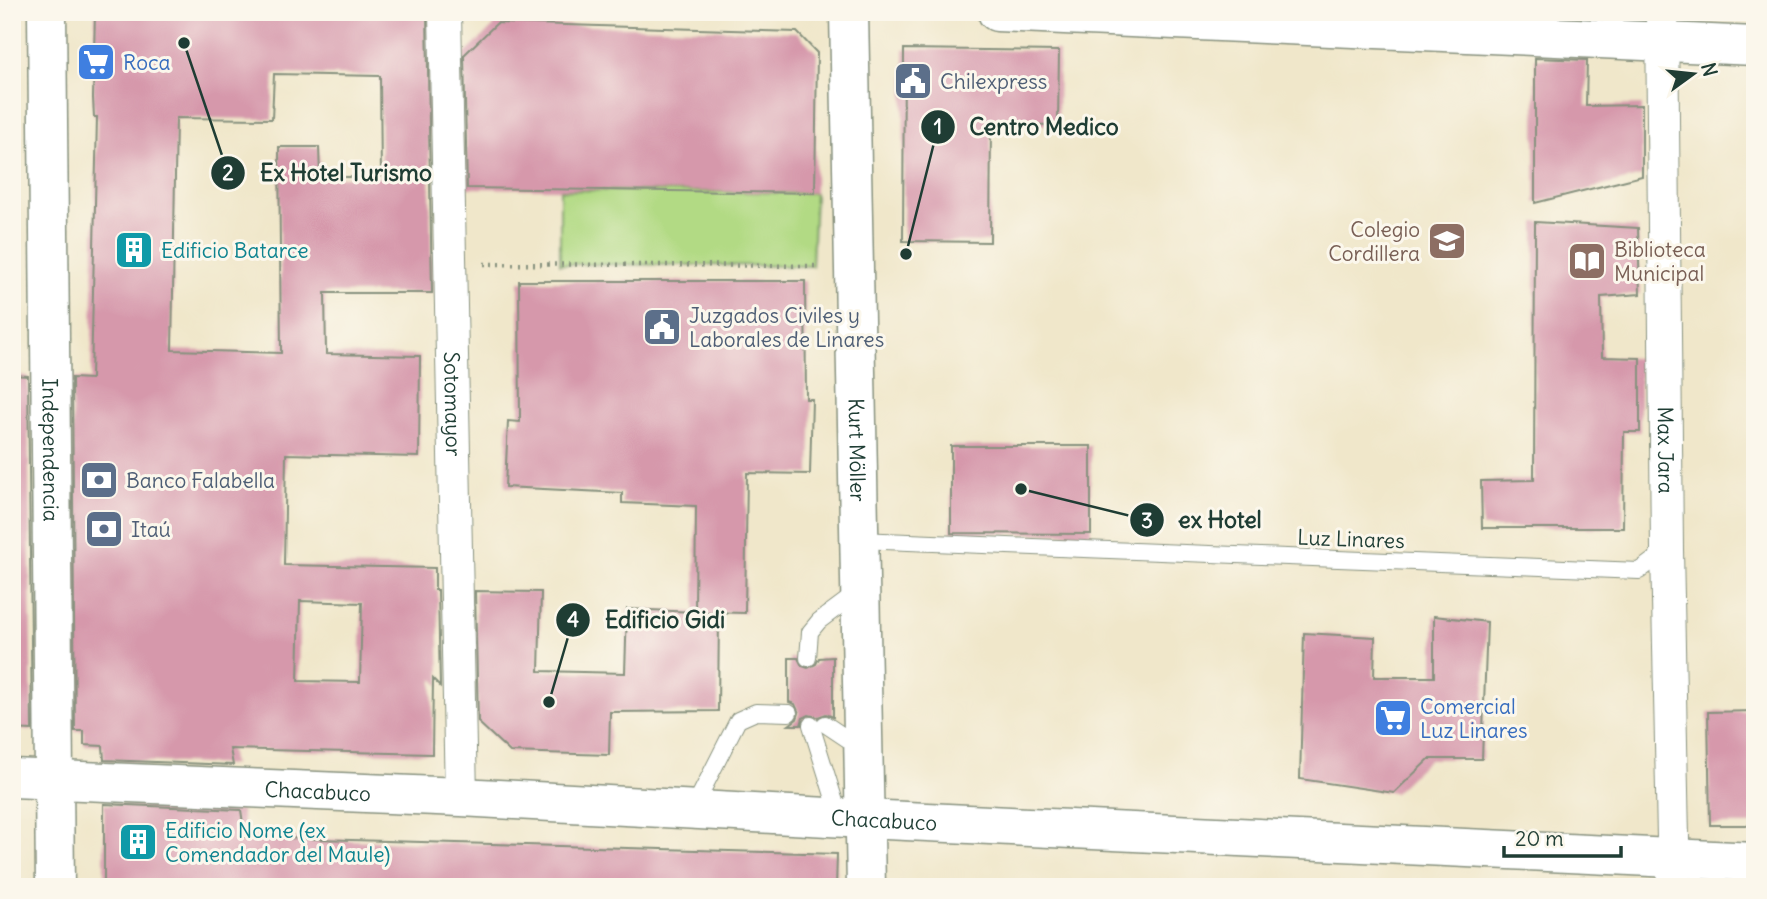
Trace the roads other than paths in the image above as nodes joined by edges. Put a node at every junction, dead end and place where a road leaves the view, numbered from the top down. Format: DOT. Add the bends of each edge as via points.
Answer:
graph roads {
  1 [pos="47,12"];
  2 [pos="445,12"];
  3 [pos="849,12"];
  4 [pos="997,12"];
  5 [pos="1662,27"];
  6 [pos="1755,46"];
  7 [pos="859,540"];
  8 [pos="1667,550"];
  9 [pos="860,590"];
  10 [pos="808,658"];
  11 [pos="789,713"];
  12 [pos="863,749"];
  13 [pos="12,778"];
  14 [pos="54,779"];
  15 [pos="461,797"];
  16 [pos="693,809"];
  17 [pos="853,819"];
  18 [pos="1755,862"];
  19 [pos="1673,872"];
  20 [pos="55,887"];
  21 [pos="866,887"];
  1 -- 14 [label="main road, Independencia"];
  2 -- 15 [label="street, Sotomayor"];
  3 -- 7 [label="main road, Kurt Möller"];
  4 -- 5 [label="main road"];
  5 -- 6 [label="main road"];
  5 -- 8 [label="street, Max Jara"];
  7 -- 8 [label="lane, Luz Linares" via="1639,570"];
  7 -- 9 [label="main road, Kurt Möller"];
  8 -- 19 [label="street, Max Jara"];
  9 -- 10 [label="lane" via="810,632"];
  9 -- 12 [label="main road, Kurt Möller"];
  11 -- 16 [label="lane" via="756,712 738,720"];
  12 -- 17 [label="main road, Kurt Möller"];
  12 -- 17 [label="lane" via="818,724"];
  13 -- 14 [label="main road, Chacabuco"];
  14 -- 15 [label="main road, Chacabuco"];
  14 -- 20 [label="main road, Independencia"];
  15 -- 16 [label="main road, Chacabuco"];
  16 -- 17 [label="main road, Chacabuco"];
  17 -- 19 [label="main road, Chacabuco"];
  17 -- 21 [label="main road, Kurt Möller"];
  18 -- 19 [label="main road, Chacabuco"];
}
